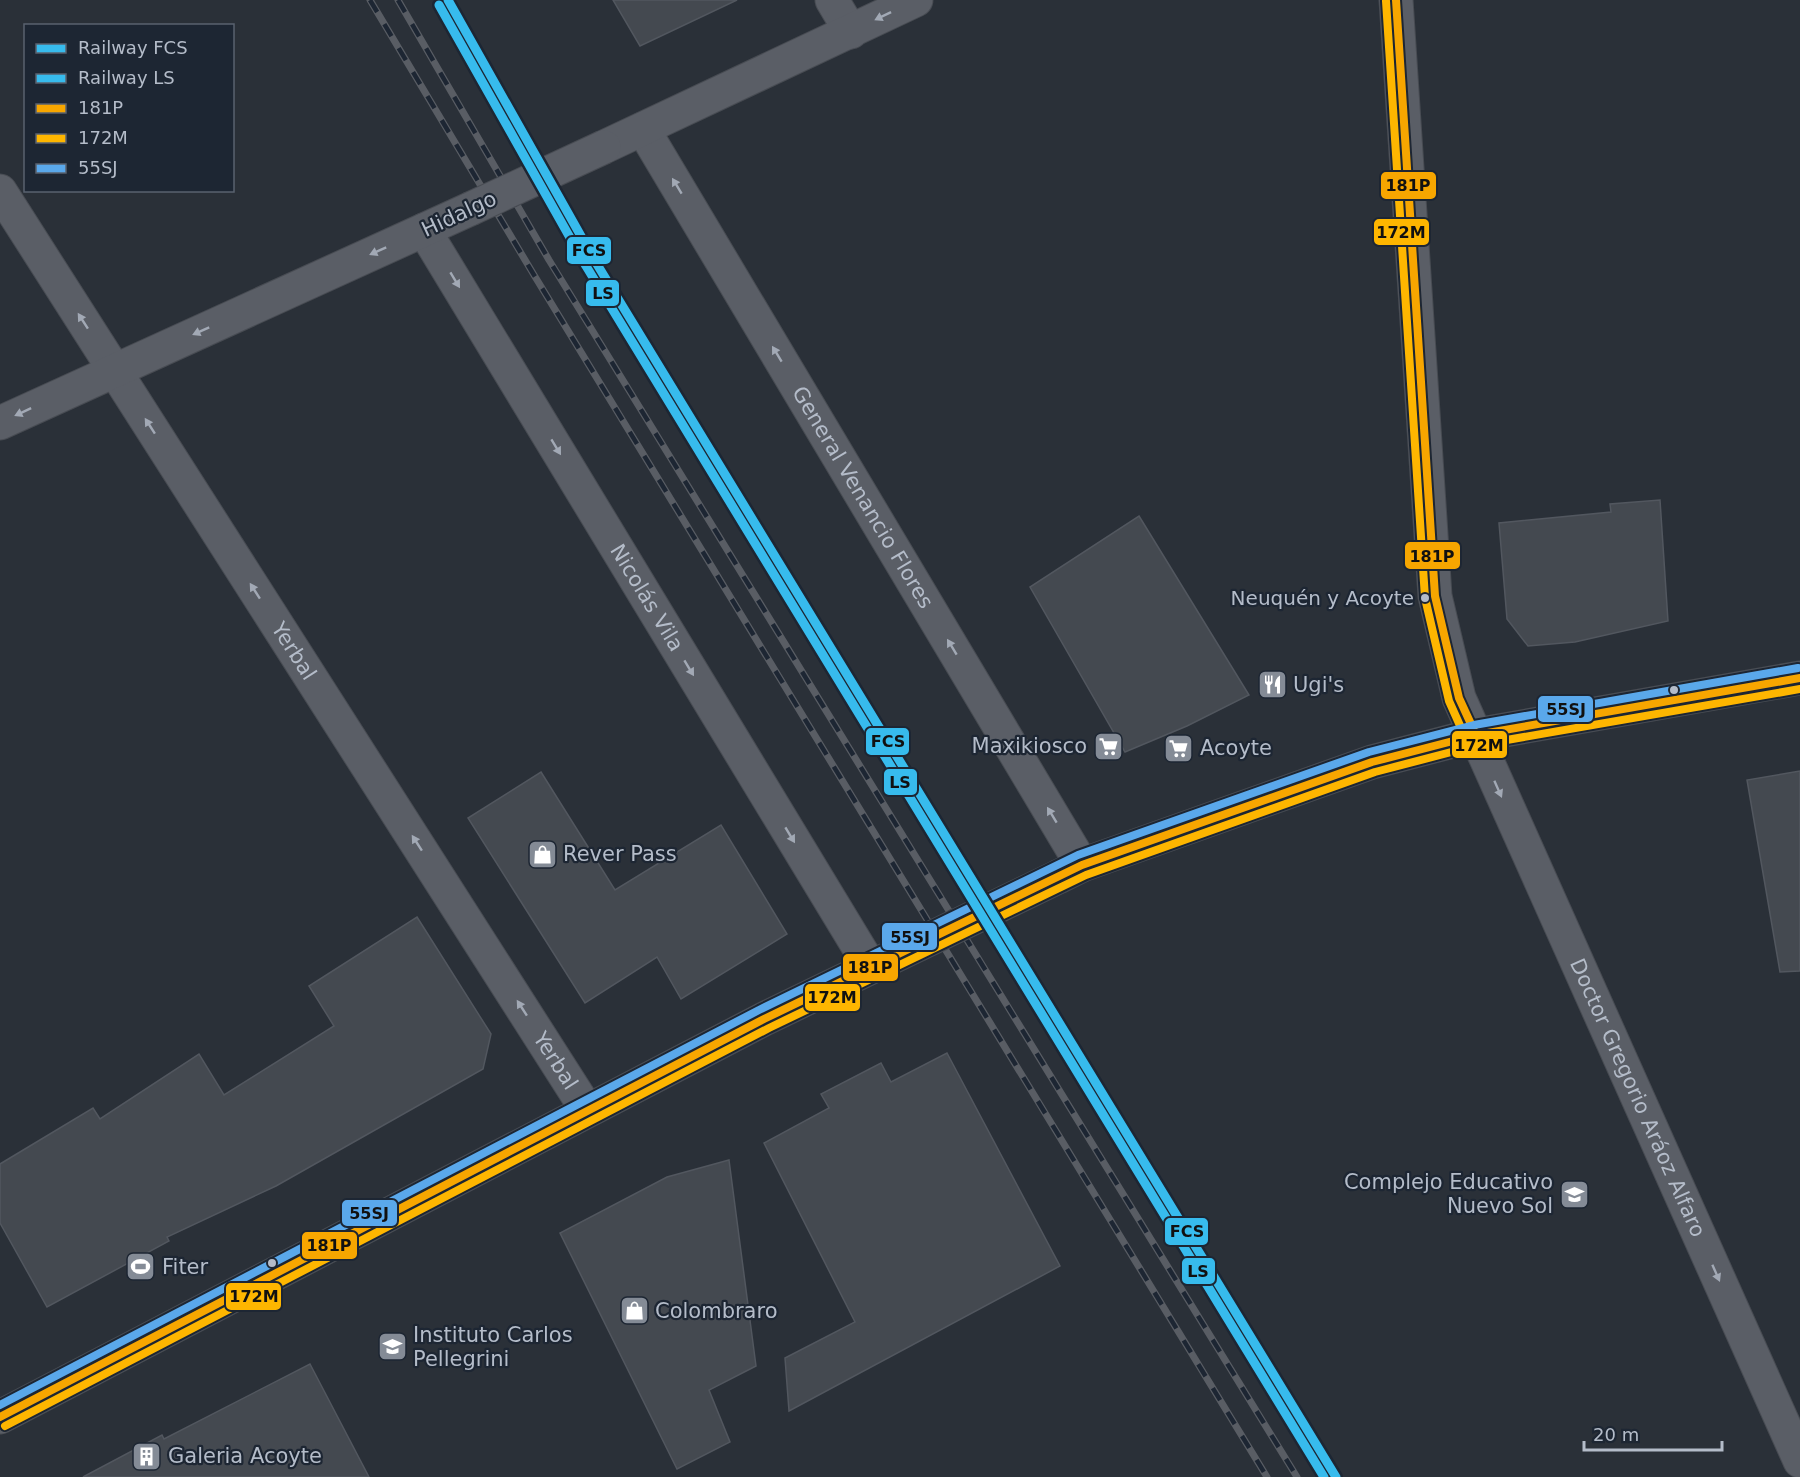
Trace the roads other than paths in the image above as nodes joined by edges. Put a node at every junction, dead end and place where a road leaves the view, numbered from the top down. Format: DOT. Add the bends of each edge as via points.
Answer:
graph roads {
  1 [pos="832,0"];
  2 [pos="916,0"];
  3 [pos="1396,0"];
  4 [pos="851,32"];
  5 [pos="643,129"];
  6 [pos="0,192"];
  7 [pos="424,230"];
  8 [pos="115,370"];
  9 [pos="0,423"];
  10 [pos="1800,678"];
  11 [pos="1476,735"];
  12 [pos="1071,871"];
  13 [pos="870,966"];
  14 [pos="587,1110"];
  15 [pos="0,1417"];
  16 [pos="1800,1461"];
  1 -- 4 [label="street"];
  2 -- 4 [label="street, Hidalgo, one-way"];
  3 -- 11 [label="street, Doctor Gregorio Aráoz Alfaro" via="1435,596 1459,698"];
  4 -- 5 [label="street, Hidalgo"];
  5 -- 7 [label="street, Hidalgo, bridge"];
  12 -- 5 [label="street, General Venancio Flores, one-way"];
  8 -- 6 [label="street, Yerbal, one-way"];
  7 -- 8 [label="street, Hidalgo, one-way"];
  7 -- 13 [label="street, Nicolás Vila, one-way"];
  8 -- 9 [label="street, Hidalgo, one-way"];
  14 -- 8 [label="street, Yerbal, one-way"];
  10 -- 11 [label="main road"];
  11 -- 12 [label="main road" via="1372,762"];
  11 -- 16 [label="street, Doctor Gregorio Aráoz Alfaro, one-way"];
  12 -- 13 [label="main road, bridge"];
  13 -- 14 [label="main road"];
  14 -- 15 [label="main road"];
}
